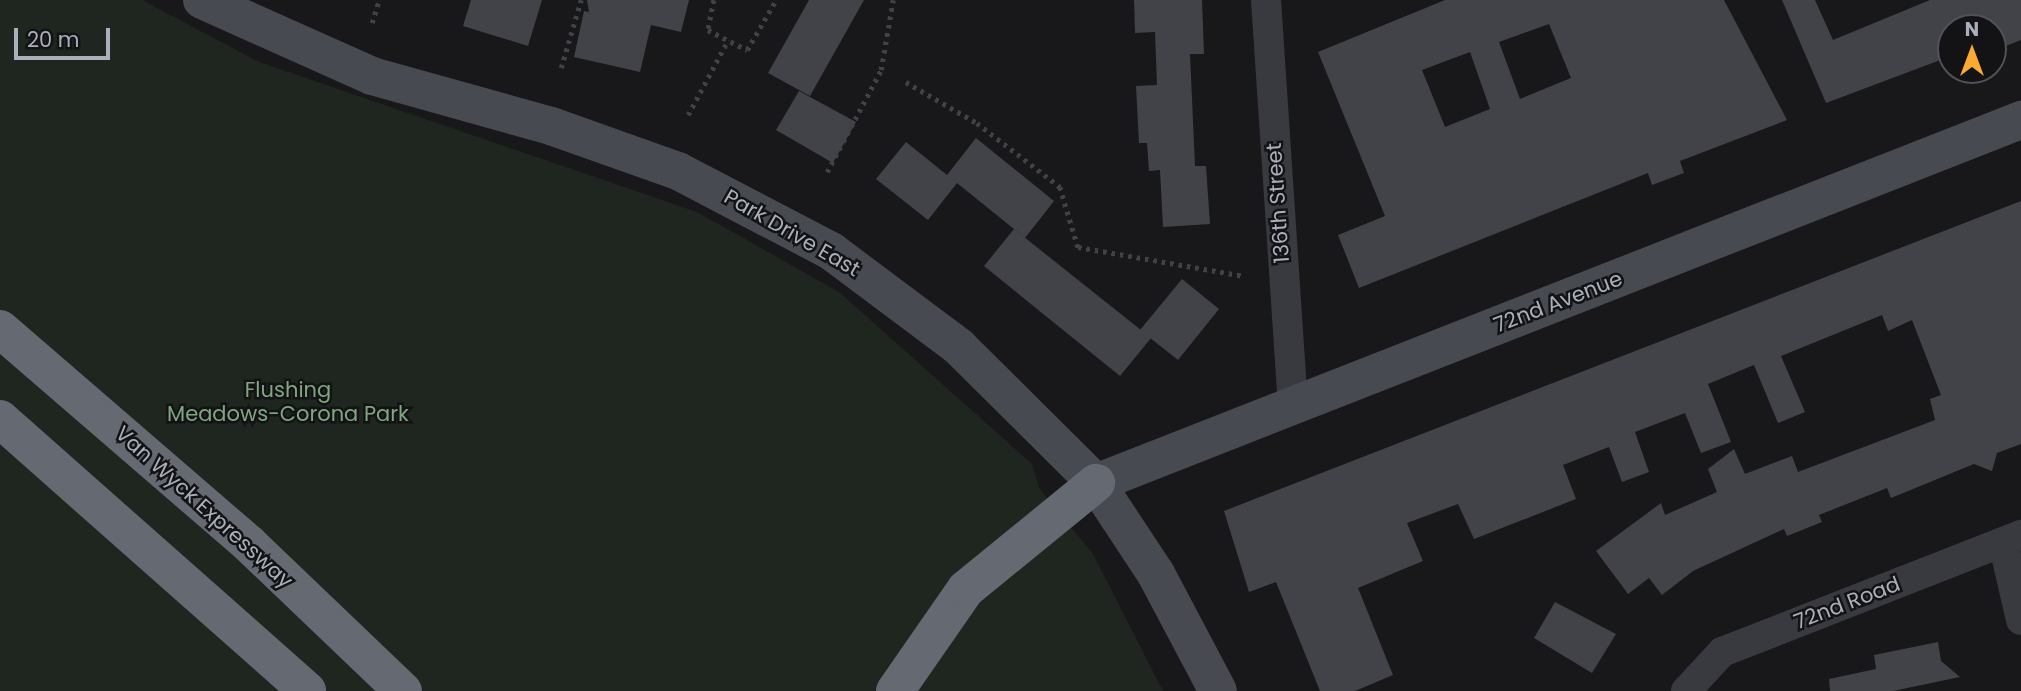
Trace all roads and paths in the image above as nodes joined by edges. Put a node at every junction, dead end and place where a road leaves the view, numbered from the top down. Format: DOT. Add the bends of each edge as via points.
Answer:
graph roads {
  1 [pos="202,0"];
  2 [pos="379,0"];
  3 [pos="581,0"];
  4 [pos="714,0"];
  5 [pos="776,0"];
  6 [pos="893,0"];
  7 [pos="1266,0"];
  8 [pos="372,23"];
  9 [pos="727,40"];
  10 [pos="561,68"];
  11 [pos="906,82"];
  12 [pos="688,115"];
  13 [pos="2021,120"];
  14 [pos="827,172"];
  15 [pos="1244,276"];
  16 [pos="0,328"];
  17 [pos="1293,406"];
  18 [pos="0,419"];
  19 [pos="1096,483"];
  20 [pos="2012,539"];
  21 [pos="2021,620"];
  22 [pos="307,691"];
  23 [pos="403,691"];
  24 [pos="895,691"];
  25 [pos="1218,691"];
  26 [pos="1686,691"];
  1 -- 19 [label="street, Park Drive East" via="372,76 551,126 678,171 766,214 831,251 948,338"];
  2 -- 8 [label="path"];
  3 -- 10 [label="path"];
  4 -- 9 [label="path" via="708,30"];
  5 -- 9 [label="path" via="747,50"];
  6 -- 14 [label="path" via="881,70"];
  7 -- 17 [label="street, 136th Street"];
  9 -- 12 [label="path"];
  11 -- 15 [label="path" via="976,123 1060,187 1078,247"];
  13 -- 17 [label="street, 72nd Avenue"];
  16 -- 23 [label="highway, Van Wyck Expressway" via="240,536"];
  17 -- 19 [label="street, 72nd Avenue"];
  18 -- 22 [label="highway"];
  19 -- 24 [label="highway" via="966,589"];
  19 -- 25 [label="street, Park Drive East" via="1156,575"];
  20 -- 21 [label="street"];
  20 -- 26 [label="street, 72nd Road" via="1721,652"];
}
